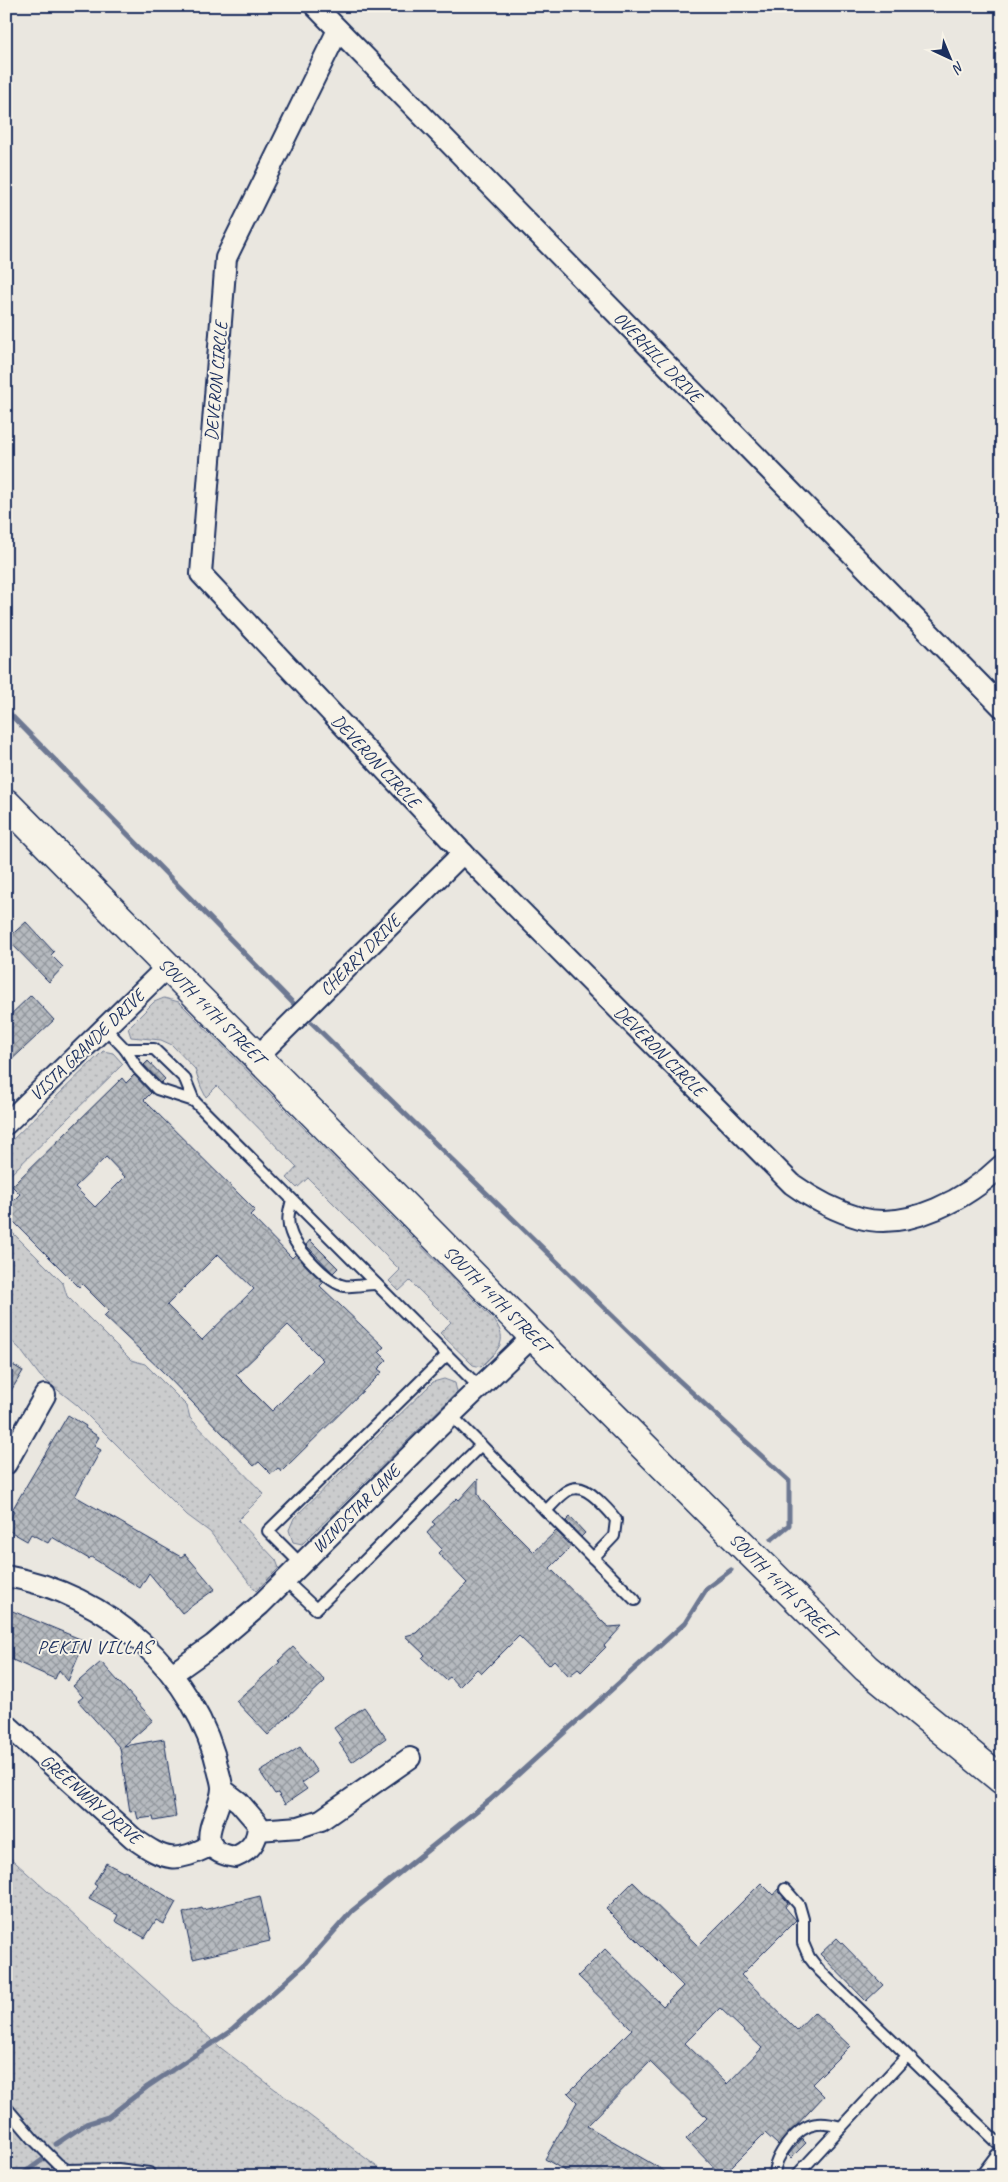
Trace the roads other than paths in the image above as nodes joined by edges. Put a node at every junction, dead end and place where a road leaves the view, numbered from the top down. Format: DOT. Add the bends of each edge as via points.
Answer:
graph roads {
  1 [pos="315,6"];
  2 [pos="338,30"];
  3 [pos="1002,707"];
  4 [pos="6,803"];
  5 [pos="463,853"];
  6 [pos="168,966"];
  7 [pos="105,1028"];
  8 [pos="125,1049"];
  9 [pos="257,1057"];
  10 [pos="194,1101"];
  11 [pos="6,1124"];
  12 [pos="1002,1165"];
  13 [pos="292,1200"];
  14 [pos="376,1284"];
  15 [pos="533,1336"];
  16 [pos="447,1355"];
  17 [pos="479,1387"];
  18 [pos="45,1395"];
  19 [pos="450,1414"];
  20 [pos="481,1446"];
  21 [pos="6,1464"];
  22 [pos="546,1511"];
  23 [pos="593,1558"];
  24 [pos="301,1564"];
  25 [pos="6,1576"];
  26 [pos="285,1580"];
  27 [pos="635,1600"];
  28 [pos="172,1674"];
  29 [pos="6,1724"];
  30 [pos="410,1758"];
  31 [pos="1002,1780"];
  32 [pos="222,1789"];
  33 [pos="258,1830"];
  34 [pos="212,1844"];
  35 [pos="785,1889"];
  36 [pos="907,2056"];
  37 [pos="6,2107"];
  38 [pos="842,2127"];
  39 [pos="1002,2147"];
  40 [pos="1002,2160"];
  41 [pos="58,2164"];
  42 [pos="149,2173"];
  43 [pos="56,2176"];
  44 [pos="774,2176"];
  45 [pos="796,2176"];
  46 [pos="990,2176"];
  1 -- 2 [label="street, OVERHILL DRIVE"];
  2 -- 3 [label="street, OVERHILL DRIVE"];
  2 -- 5 [label="street, DEVERON CIRCLE" via="226,258 201,574"];
  4 -- 6 [label="main road, SOUTH 14TH STREET"];
  5 -- 9 [label="street, CHERRY DRIVE"];
  5 -- 12 [label="street, DEVERON CIRCLE" via="792,1184 814,1200 862,1218 894,1220 929,1213 966,1195"];
  6 -- 7 [label="street, VISTA GRANDE DRIVE"];
  6 -- 9 [label="main road, SOUTH 14TH STREET"];
  7 -- 8 [label="lane"];
  7 -- 11 [label="street, VISTA GRANDE DRIVE"];
  8 -- 10 [label="lane" via="138,1069 158,1089"];
  8 -- 10 [label="lane" via="154,1050 185,1079"];
  9 -- 15 [label="main road, SOUTH 14TH STREET"];
  10 -- 13 [label="lane"];
  13 -- 14 [label="lane"];
  13 -- 14 [label="lane" via="287,1218 299,1248 330,1279 344,1286"];
  14 -- 16 [label="lane"];
  15 -- 17 [label="street, WINDSTAR LANE"];
  15 -- 31 [label="main road, SOUTH 14TH STREET" via="866,1668"];
  16 -- 17 [label="lane"];
  16 -- 24 [label="lane" via="268,1531"];
  17 -- 19 [label="street, WINDSTAR LANE"];
  18 -- 21 [label="street"];
  19 -- 20 [label="lane"];
  19 -- 24 [label="street, WINDSTAR LANE"];
  20 -- 22 [label="lane"];
  20 -- 26 [label="lane" via="316,1609"];
  22 -- 23 [label="lane"];
  22 -- 23 [label="lane" via="571,1488 588,1490 616,1520 614,1536"];
  23 -- 27 [label="lane"];
  24 -- 26 [label="street, WINDSTAR LANE"];
  25 -- 28 [label="street" via="40,1583 98,1609 145,1645"];
  26 -- 28 [label="street, WINDSTAR LANE" via="240,1624"];
  28 -- 32 [label="street" via="204,1725"];
  29 -- 34 [label="street, GREENWAY DRIVE" via="133,1838 152,1851 172,1859"];
  30 -- 33 [label="street" via="321,1820 299,1827"];
  32 -- 33 [label="street" via="251,1813"];
  32 -- 34 [label="street" via="210,1830"];
  33 -- 34 [label="street" via="253,1845 235,1857 216,1851"];
  35 -- 36 [label="lane" via="799,1906 803,1919 803,1943 809,1958"];
  36 -- 38 [label="lane"];
  36 -- 39 [label="lane"];
  37 -- 41 [label="lane"];
  38 -- 44 [label="lane" via="816,2124 806,2128 781,2151"];
  38 -- 45 [label="lane"];
  40 -- 46 [label="street"];
  41 -- 42 [label="lane" via="67,2170 118,2169"];
  41 -- 43 [label="lane"];
}
